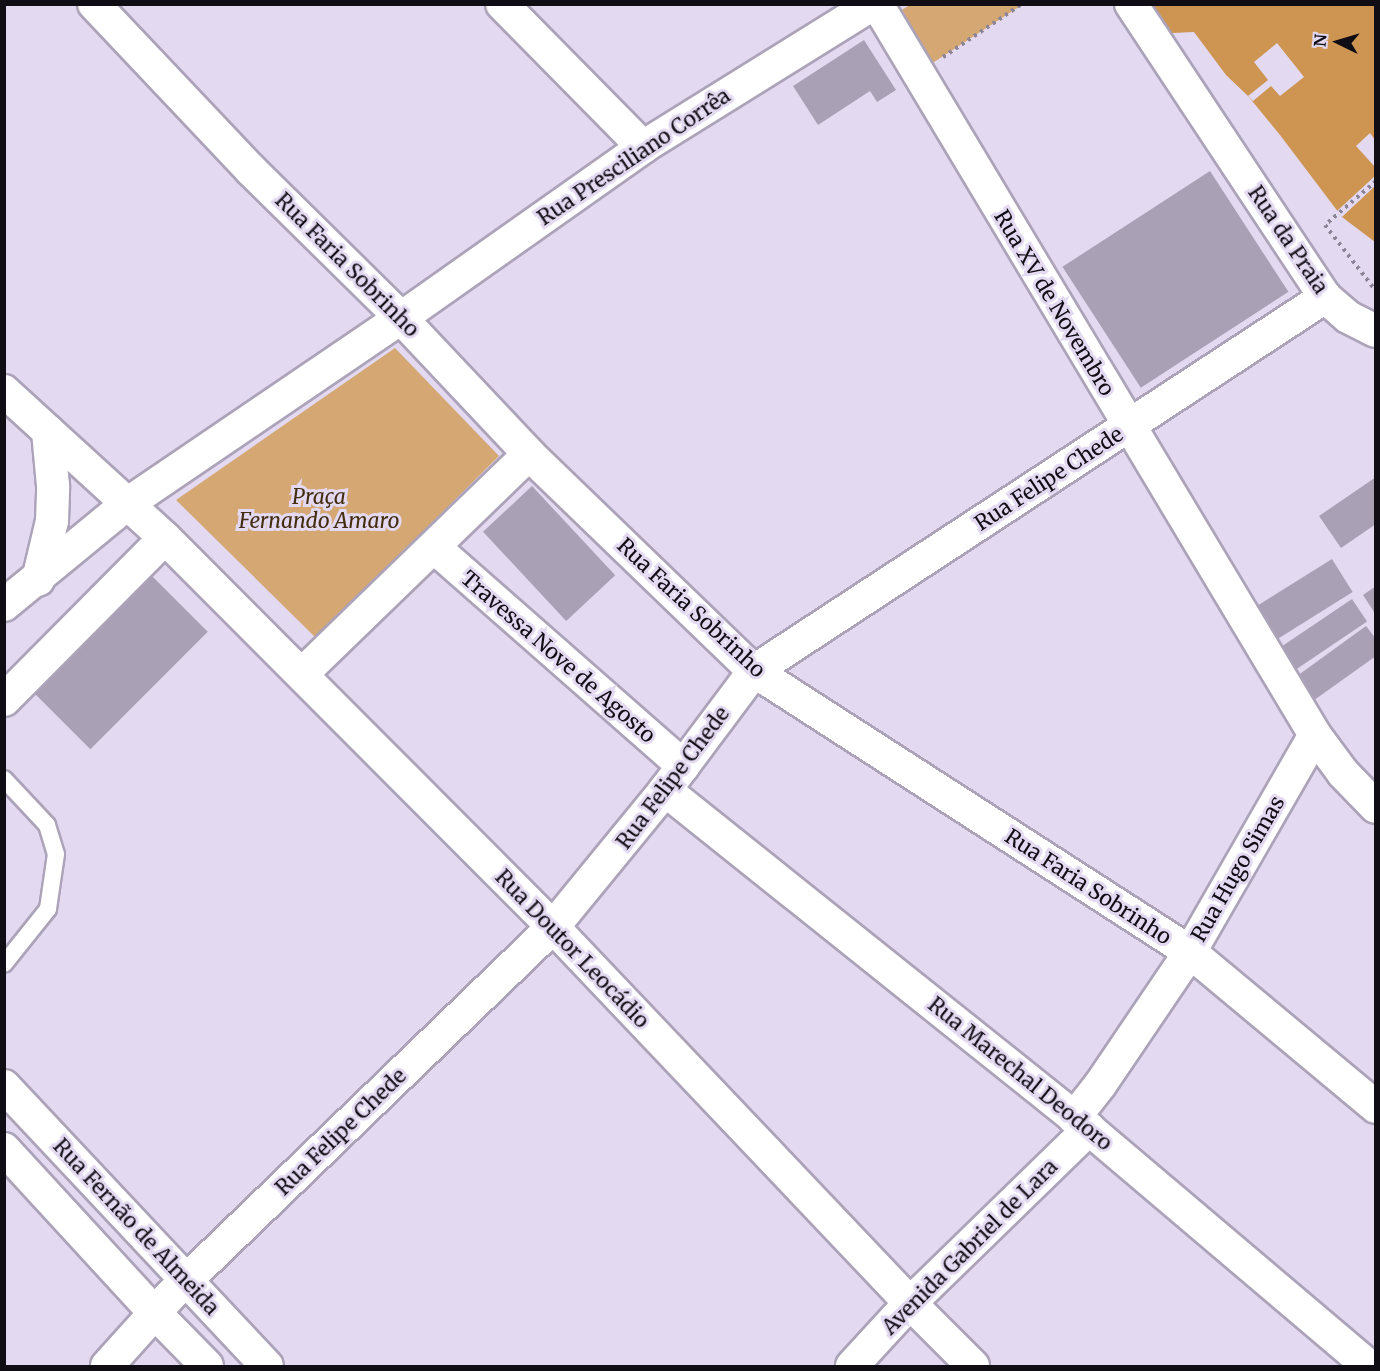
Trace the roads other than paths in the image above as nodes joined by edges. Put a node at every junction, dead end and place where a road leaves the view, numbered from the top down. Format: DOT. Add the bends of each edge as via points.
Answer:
graph roads {
  1 [pos="94,4"];
  2 [pos="502,4"];
  3 [pos="875,4"];
  4 [pos="1131,4"];
  5 [pos="644,147"];
  6 [pos="1325,297"];
  7 [pos="401,318"];
  8 [pos="1376,331"];
  9 [pos="4,391"];
  10 [pos="1130,426"];
  11 [pos="48,431"];
  12 [pos="529,454"];
  13 [pos="127,504"];
  14 [pos="165,538"];
  15 [pos="434,548"];
  16 [pos="38,580"];
  17 [pos="4,605"];
  18 [pos="754,671"];
  19 [pos="302,675"];
  20 [pos="4,700"];
  21 [pos="1315,735"];
  22 [pos="674,778"];
  23 [pos="4,779"];
  24 [pos="1376,807"];
  25 [pos="554,927"];
  26 [pos="1190,951"];
  27 [pos="4,964"];
  28 [pos="4,1086"];
  29 [pos="1376,1107"];
  30 [pos="1082,1124"];
  31 [pos="4,1149"];
  32 [pos="186,1281"];
  33 [pos="910,1304"];
  34 [pos="155,1313"];
  35 [pos="107,1366"];
  36 [pos="207,1366"];
  37 [pos="267,1366"];
  38 [pos="852,1366"];
  39 [pos="973,1366"];
  40 [pos="1368,1366"];
  1 -- 7 [label="street, Rua Faria Sobrinho" via="251,170"];
  2 -- 5 [label="street"];
  3 -- 5 [label="street, Rua Presciliano Corrêa"];
  3 -- 10 [label="street, Rua XV de Novembro"];
  4 -- 6 [label="street, Rua da Praia"];
  5 -- 7 [label="street, Rua Presciliano Corrêa"];
  6 -- 8 [label="street, Rua da Praia" via="1348,317"];
  6 -- 10 [label="street, Rua Felipe Chede"];
  7 -- 12 [label="street, Rua Faria Sobrinho"];
  7 -- 13 [label="street, Rua Presciliano Corrêa"];
  9 -- 11 [label="street, Rua Doutor Leocádio"];
  10 -- 18 [label="street, Rua Felipe Chede"];
  10 -- 21 [label="street, Rua XV de Novembro"];
  11 -- 13 [label="street, Rua Doutor Leocádio"];
  11 -- 16 [label="street" via="54,486 52,521"];
  12 -- 15 [label="street"];
  12 -- 18 [label="street, Rua Faria Sobrinho"];
  13 -- 14 [label="street, Rua Doutor Leocádio"];
  13 -- 16 [label="street, Rua Presciliano Corrêa"];
  14 -- 19 [label="street, Rua Doutor Leocádio"];
  14 -- 20 [label="street"];
  15 -- 19 [label="street"];
  15 -- 22 [label="street, Travessa Nove de Agosto"];
  16 -- 17 [label="street, Rua Presciliano Corrêa"];
  18 -- 22 [label="street, Rua Felipe Chede"];
  18 -- 26 [label="street, Rua Faria Sobrinho"];
  19 -- 25 [label="street, Rua Doutor Leocádio"];
  21 -- 24 [label="street, Rua XV de Novembro" via="1343,773"];
  21 -- 26 [label="street, Rua Hugo Simas"];
  22 -- 25 [label="street, Rua Felipe Chede"];
  22 -- 30 [label="street, Rua Marechal Deodoro"];
  23 -- 27 [label="lane" via="47,825 56,854 48,909"];
  25 -- 32 [label="street, Rua Felipe Chede"];
  25 -- 33 [label="street, Rua Doutor Leocádio"];
  26 -- 29 [label="street, Rua Faria Sobrinho"];
  26 -- 30 [label="street, Rua Hugo Simas" via="1100,1085"];
  28 -- 32 [label="street, Rua Fernão de Almeida"];
  30 -- 33 [label="street, Avenida Gabriel de Lara"];
  30 -- 40 [label="street, Rua Marechal Deodoro"];
  31 -- 34 [label="street, Rua Fernão de Almeida"];
  32 -- 34 [label="street, Rua Felipe Chede"];
  32 -- 37 [label="street, Rua Fernão de Almeida"];
  33 -- 38 [label="street, Avenida Gabriel de Lara"];
  33 -- 39 [label="street, Rua Doutor Leocádio"];
  34 -- 35 [label="street, Rua Felipe Chede"];
  34 -- 36 [label="street, Rua Fernão de Almeida"];
}
